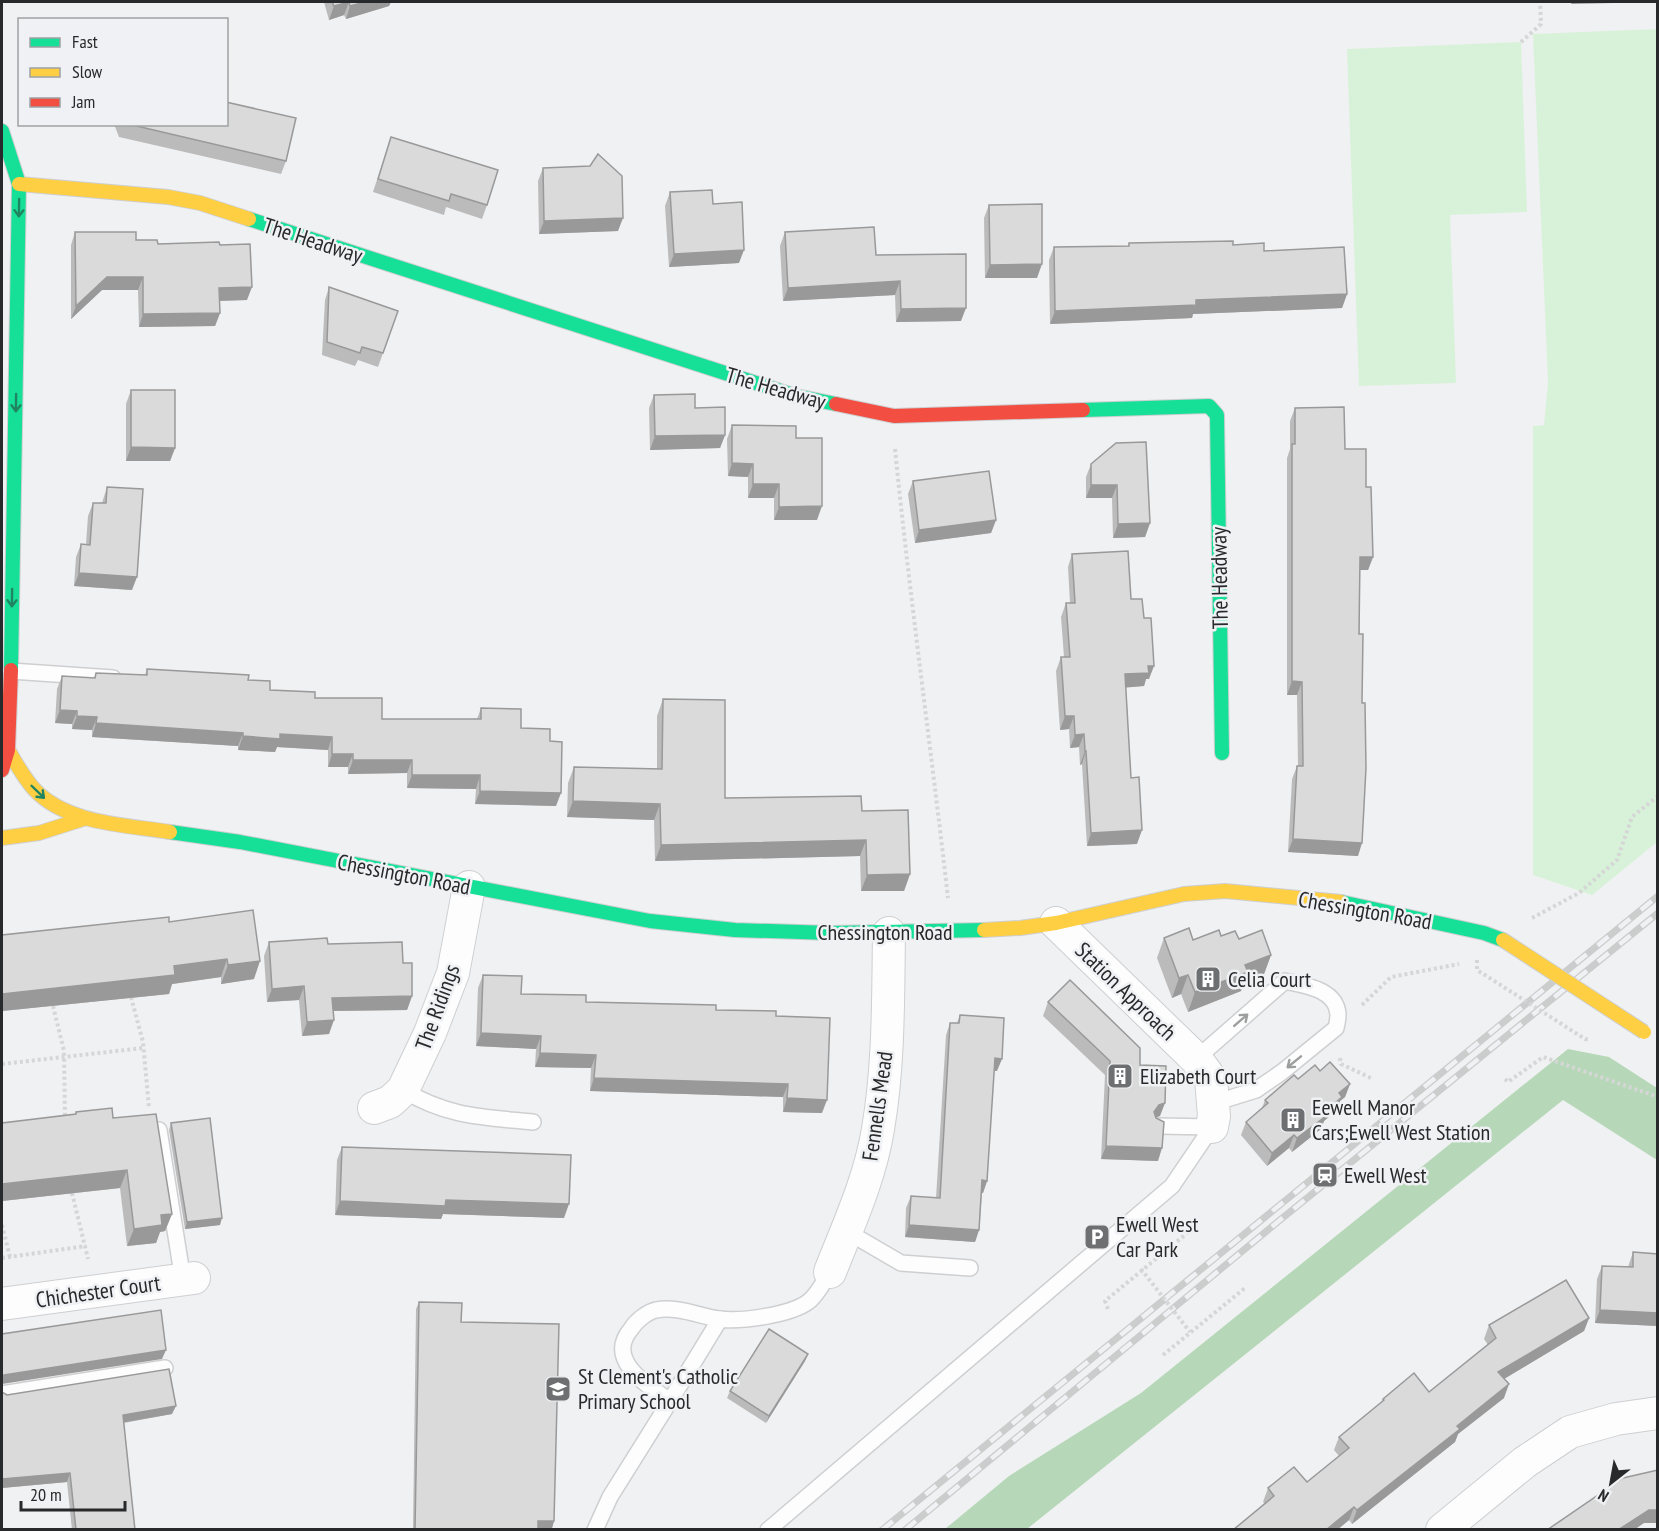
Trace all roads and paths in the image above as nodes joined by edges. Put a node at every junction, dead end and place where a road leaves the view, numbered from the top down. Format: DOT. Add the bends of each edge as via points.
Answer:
graph roads {
  1 [pos="1540,2"];
  2 [pos="1521,42"];
  3 [pos="2,131"];
  4 [pos="19,184"];
  5 [pos="894,416"];
  6 [pos="2,638"];
  7 [pos="11,664"];
  8 [pos="122,679"];
  9 [pos="8,750"];
  10 [pos="1222,753"];
  11 [pos="2,771"];
  12 [pos="1658,796"];
  13 [pos="83,819"];
  14 [pos="2,838"];
  15 [pos="469,887"];
  16 [pos="1524,922"];
  17 [pos="1056,923"];
  18 [pos="932,932"];
  19 [pos="889,933"];
  20 [pos="1465,963"];
  21 [pos="131,998"];
  22 [pos="53,1006"];
  23 [pos="1336,1028"];
  24 [pos="1658,1041"];
  25 [pos="143,1048"];
  26 [pos="63,1057"];
  27 [pos="1196,1059"];
  28 [pos="2,1064"];
  29 [pos="1373,1079"];
  30 [pos="1505,1079"];
  31 [pos="403,1090"];
  32 [pos="1658,1097"];
  33 [pos="374,1108"];
  34 [pos="1213,1115"];
  35 [pos="532,1122"];
  36 [pos="65,1126"];
  37 [pos="1159,1126"];
  38 [pos="159,1130"];
  39 [pos="72,1193"];
  40 [pos="2,1225"];
  41 [pos="1191,1229"];
  42 [pos="846,1231"];
  43 [pos="86,1246"];
  44 [pos="10,1257"];
  45 [pos="2,1258"];
  46 [pos="970,1269"];
  47 [pos="1141,1269"];
  48 [pos="830,1272"];
  49 [pos="188,1279"];
  50 [pos="1245,1288"];
  51 [pos="92,1293"];
  52 [pos="2,1305"];
  53 [pos="1108,1309"];
  54 [pos="720,1319"];
  55 [pos="1190,1332"];
  56 [pos="1163,1355"];
  57 [pos="165,1368"];
  58 [pos="2,1394"];
  59 [pos="670,1401"];
  60 [pos="1658,1413"];
  61 [pos="595,1530"];
  62 [pos="768,1530"];
  63 [pos="1442,1530"];
  1 -- 2 [label="path" via="1541,24"];
  3 -- 4 [label="main road"];
  4 -- 5 [label="main road, The Headway" via="200,203 796,396"];
  4 -- 7 [label="main road, one-way"];
  5 -- 10 [label="main road, The Headway" via="1209,406 1216,415"];
  5 -- 18 [label="path" via="905,552 948,898 929,900"];
  6 -- 7 [label="lane"];
  7 -- 8 [label="lane"];
  7 -- 9 [label="main road"];
  9 -- 11 [label="main road"];
  9 -- 13 [label="main road, Chessington Road, one-way" via="34,789 47,801"];
  12 -- 16 [label="path" via="1632,817 1617,860 1579,893"];
  13 -- 14 [label="main road, Chessington Road" via="39,833"];
  13 -- 15 [label="main road, Chessington Road" via="240,842"];
  15 -- 19 [label="main road, Chessington Road" via="661,922 735,930"];
  15 -- 31 [label="street, The Ridings" via="450,984"];
  17 -- 18 [label="main road, Chessington Road"];
  17 -- 24 [label="main road, Chessington Road, bridge" via="1184,894 1225,891 1345,902 1503,940"];
  17 -- 27 [label="street, Station Approach"];
  18 -- 19 [label="main road, Chessington Road"];
  19 -- 42 [label="street, Fennells Mead" via="887,1060 878,1131 864,1186"];
  20 -- 23 [label="path" via="1391,977"];
  21 -- 25 [label="path"];
  22 -- 26 [label="path"];
  27 -- 23 [label="lane, Station Approach, one-way" via="1285,981 1315,987 1332,1000 1338,1012"];
  23 -- 29 [label="path" via="1341,1064"];
  23 -- 34 [label="lane, one-way" via="1282,1072"];
  25 -- 26 [label="path"];
  25 -- 38 [label="path" via="150,1116"];
  26 -- 28 [label="path"];
  26 -- 36 [label="path"];
  27 -- 34 [label="street, Station Approach" via="1211,1079"];
  30 -- 32 [label="path" via="1508,1082 1543,1057"];
  31 -- 33 [label="street" via="390,1102"];
  31 -- 35 [label="lane" via="423,1102 464,1116"];
  34 -- 37 [label="lane"];
  34 -- 62 [label="lane" via="1172,1186"];
  38 -- 49 [label="lane"];
  39 -- 43 [label="path"];
  40 -- 44 [label="path"];
  41 -- 47 [label="path"];
  42 -- 46 [label="lane" via="901,1263"];
  42 -- 48 [label="street, Fennells Mead"];
  43 -- 44 [label="path"];
  43 -- 51 [label="path"];
  44 -- 45 [label="path"];
  47 -- 53 [label="path" via="1105,1301"];
  47 -- 55 [label="path, bridge"];
  48 -- 54 [label="lane" via="809,1301 782,1313"];
  49 -- 51 [label="street, Chichester Court"];
  50 -- 55 [label="path"];
  51 -- 52 [label="street, Chichester Court"];
  54 -- 59 [label="lane"];
  54 -- 59 [label="lane" via="689,1311 656,1310 636,1322 624,1337 624,1357 635,1376"];
  55 -- 56 [label="path"];
  57 -- 58 [label="lane"];
  59 -- 61 [label="lane" via="610,1497"];
  60 -- 63 [label="street" via="1570,1432 1525,1462"];
}
